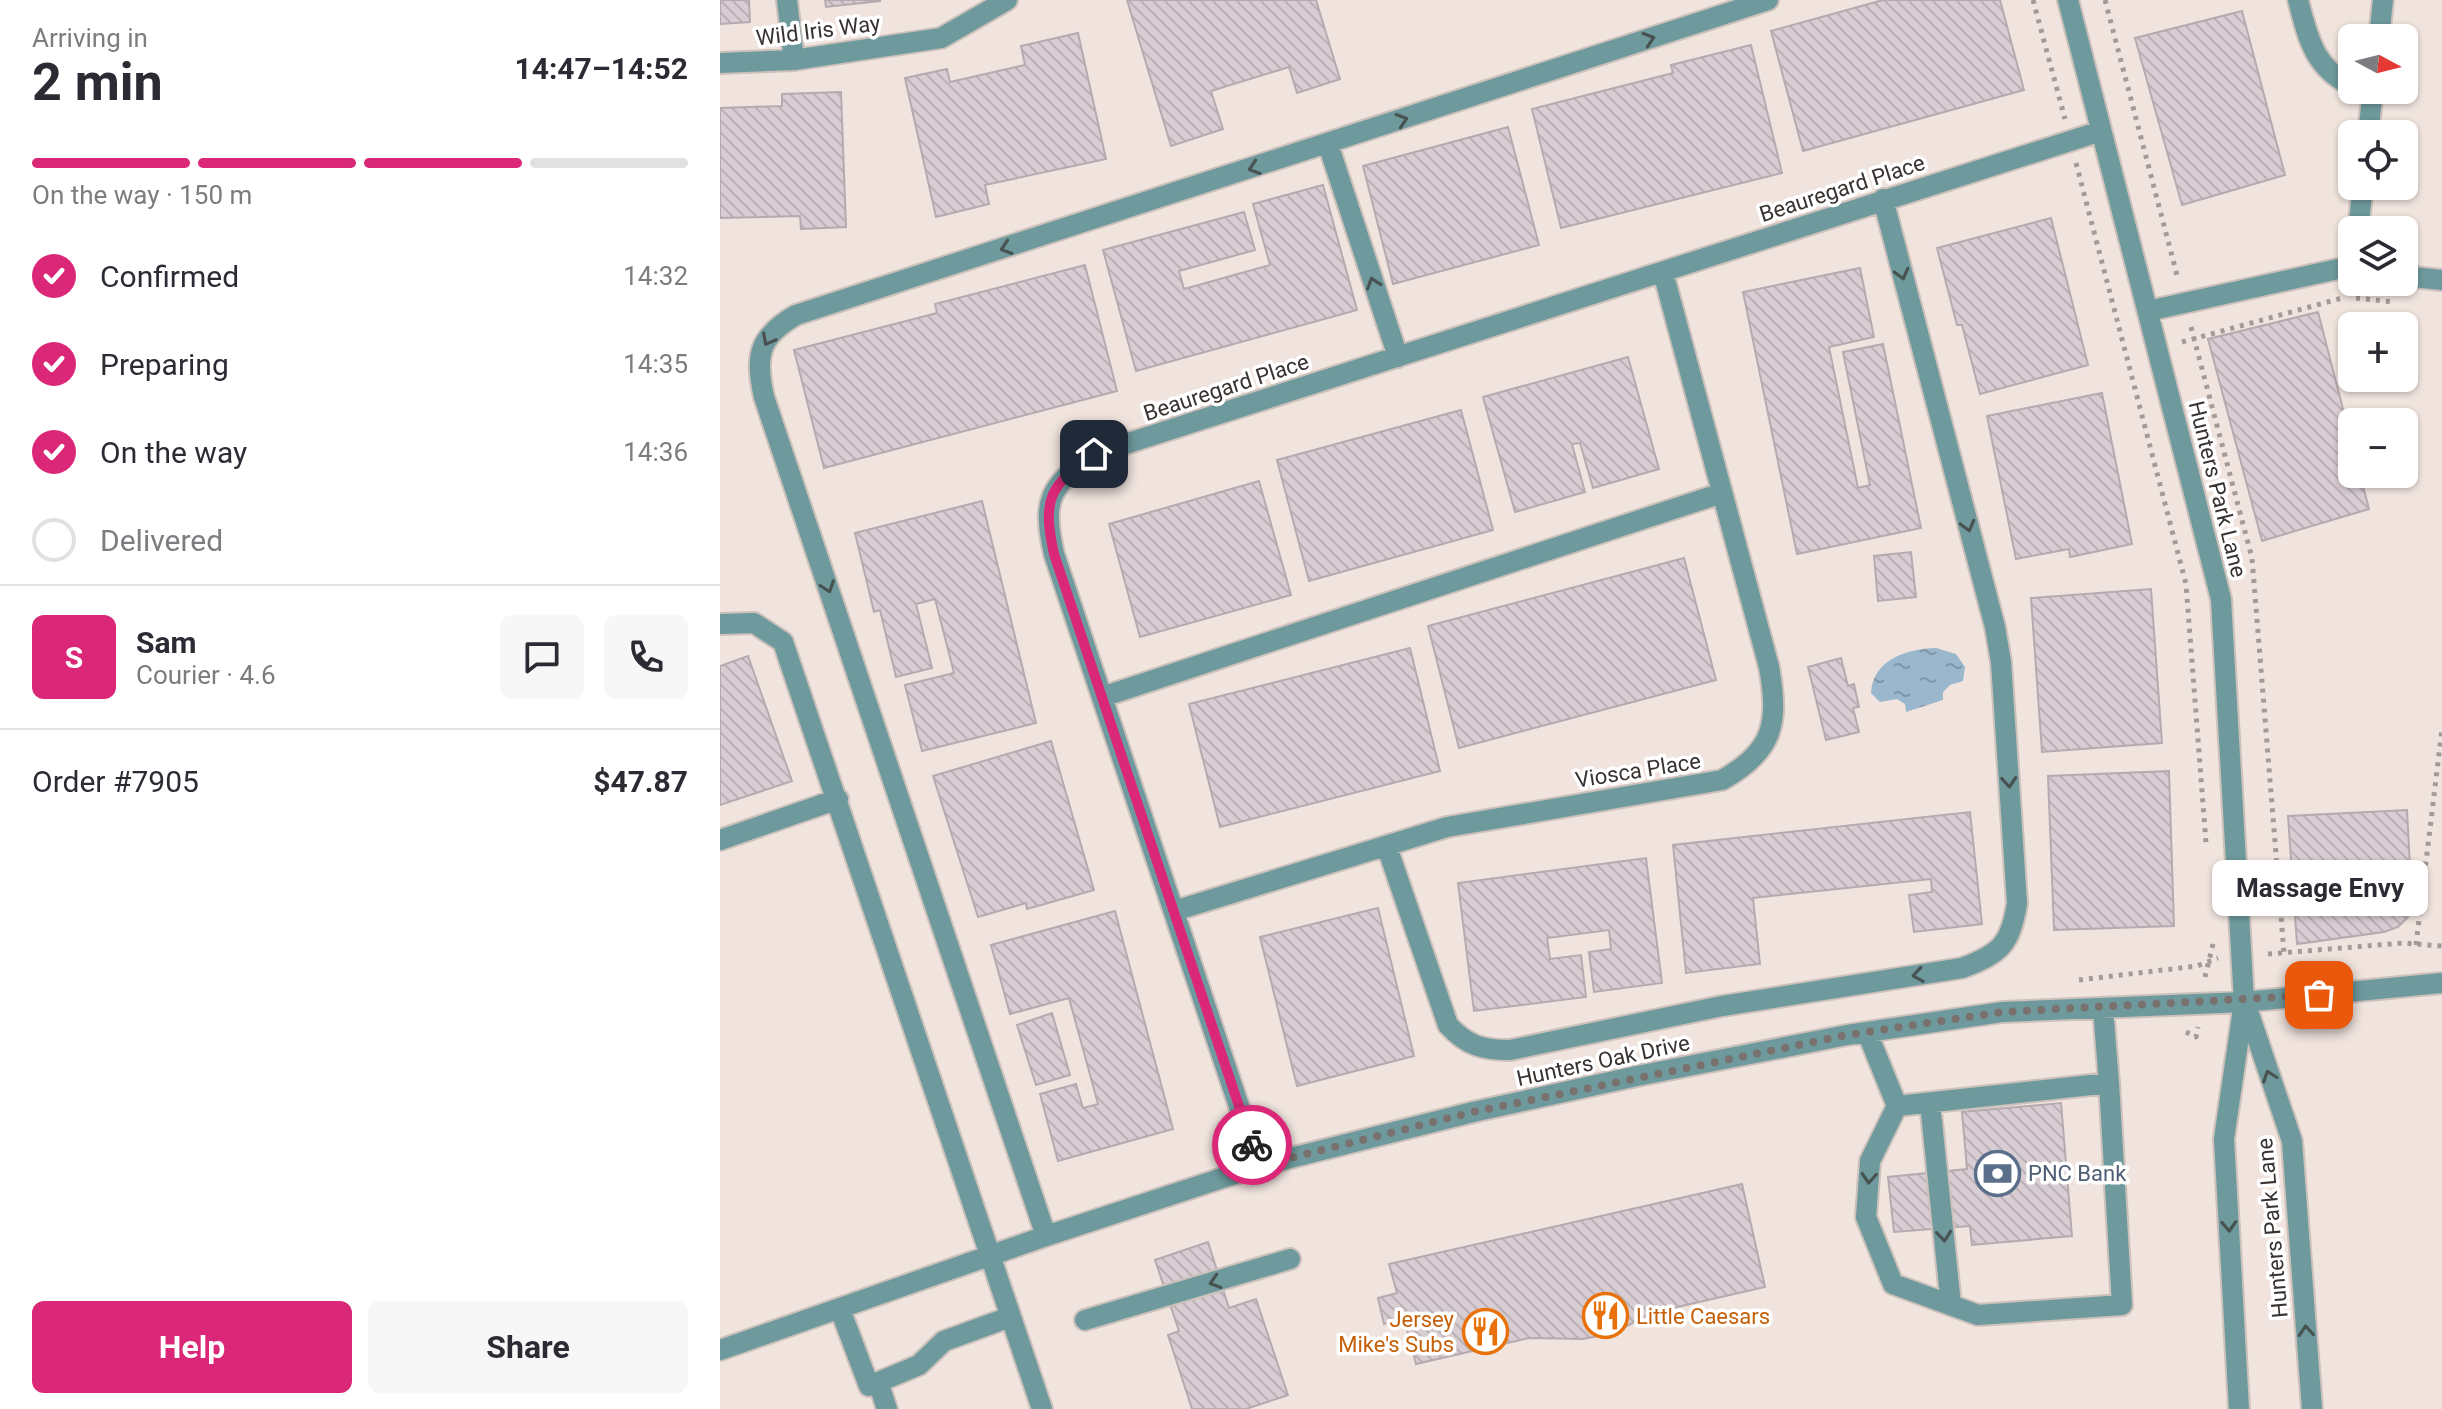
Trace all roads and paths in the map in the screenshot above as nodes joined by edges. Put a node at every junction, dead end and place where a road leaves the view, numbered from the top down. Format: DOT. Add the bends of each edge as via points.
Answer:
graph roads {
  1 [pos="787,0"];
  2 [pos="1007,0"];
  3 [pos="1768,0"];
  4 [pos="2033,0"];
  5 [pos="2068,0"];
  6 [pos="2298,0"];
  7 [pos="2383,0"];
  8 [pos="2380,24"];
  9 [pos="794,60"];
  10 [pos="720,63"];
  11 [pos="2338,78"];
  12 [pos="2101,131"];
  13 [pos="2070,141"];
  14 [pos="1328,144"];
  15 [pos="1883,199"];
  16 [pos="2338,269"];
  17 [pos="1663,272"];
  18 [pos="2418,277"];
  19 [pos="2442,280"];
  20 [pos="2401,303"];
  21 [pos="2148,311"];
  22 [pos="2158,349"];
  23 [pos="1398,357"];
  24 [pos="2127,358"];
  25 [pos="1722,493"];
  26 [pos="720,624"];
  27 [pos="1102,697"];
  28 [pos="2442,729"];
  29 [pos="838,799"];
  30 [pos="720,840"];
  31 [pos="1387,847"];
  32 [pos="2206,851"];
  33 [pos="1174,911"];
  34 [pos="2212,929"];
  35 [pos="2416,945"];
  36 [pos="2442,946"];
  37 [pos="2242,956"];
  38 [pos="2208,959"];
  39 [pos="2442,983"];
  40 [pos="2244,1002"];
  41 [pos="2201,1004"];
  42 [pos="2103,1008"];
  43 [pos="2176,1028"];
  44 [pos="1867,1032"];
  45 [pos="2109,1083"];
  46 [pos="1930,1103"];
  47 [pos="1897,1106"];
  48 [pos="1259,1166"];
  49 [pos="1046,1236"];
  50 [pos="990,1258"];
  51 [pos="1290,1259"];
  52 [pos="1951,1305"];
  53 [pos="840,1309"];
  54 [pos="1010,1317"];
  55 [pos="1085,1320"];
  56 [pos="720,1350"];
  57 [pos="874,1384"];
  58 [pos="873,1409"];
  59 [pos="887,1409"];
  60 [pos="1042,1409"];
  61 [pos="2239,1409"];
  62 [pos="2312,1409"];
  1 -- 9 [label="street"];
  2 -- 9 [label="street, Wild Iris Way" via="941,38"];
  14 -- 3 [label="street, one-way"];
  4 -- 13 [label="path"];
  5 -- 12 [label="street, Hunters Park Lane"];
  6 -- 11 [label="street" via="2316,57"];
  7 -- 8 [label="street"];
  9 -- 10 [label="street, Wild Iris Way"];
  12 -- 13 [label="street, Beauregard Place"];
  12 -- 21 [label="street, Hunters Park Lane"];
  13 -- 15 [label="street, Beauregard Place"];
  13 -- 24 [label="path"];
  23 -- 14 [label="street, one-way"];
  14 -- 49 [label="street, one-way" via="796,315 773,329 762,348 758,369 764,397"];
  15 -- 17 [label="street, Beauregard Place"];
  15 -- 31 [label="street, one-way" via="2001,662 2017,903 2014,927 2003,947 1962,968 1722,1006 1510,1050 1485,1050 1463,1041 1448,1025"];
  16 -- 21 [label="street"];
  17 -- 23 [label="street, Beauregard Place"];
  17 -- 25 [label="street, Viosca Place"];
  18 -- 19 [label="street"];
  20 -- 22 [label="path" via="2347,297"];
  21 -- 22 [label="street, Hunters Park Lane"];
  22 -- 24 [label="path"];
  22 -- 37 [label="street, Hunters Park Lane" via="2221,599"];
  23 -- 27 [label="street, Beauregard Place" via="1094,454 1063,476 1050,501 1048,524"];
  24 -- 32 [label="path" via="2186,584"];
  25 -- 27 [label="street"];
  25 -- 31 [label="street, Viosca Place" via="1775,704 1770,735 1749,765 1722,780 1493,817"];
  26 -- 29 [label="street" via="754,623 783,642"];
  27 -- 33 [label="street, Beauregard Place"];
  28 -- 35 [label="path"];
  29 -- 30 [label="street"];
  29 -- 50 [label="street"];
  31 -- 33 [label="street, Viosca Place"];
  33 -- 48 [label="street, Beauregard Place"];
  34 -- 38 [label="path"];
  35 -- 36 [label="path"];
  35 -- 37 [label="path"];
  37 -- 38 [label="path"];
  37 -- 40 [label="street, Hunters Park Lane"];
  38 -- 41 [label="path"];
  39 -- 40 [label="street, Hunters Oak Drive"];
  40 -- 41 [label="street, Hunters Oak Drive"];
  40 -- 61 [label="street, Hunters Park Lane, one-way" via="2224,1139"];
  62 -- 40 [label="street, Hunters Park Lane, one-way" via="2292,1141"];
  41 -- 42 [label="street, Hunters Oak Drive"];
  41 -- 43 [label="path" via="2196,1037"];
  42 -- 44 [label="street, Hunters Oak Drive" via="2002,1012"];
  42 -- 45 [label="street"];
  44 -- 47 [label="street"];
  44 -- 48 [label="street, Hunters Oak Drive" via="1473,1112"];
  45 -- 46 [label="street"];
  45 -- 52 [label="street" via="2122,1305 1978,1315"];
  46 -- 47 [label="street"];
  46 -- 52 [label="street, one-way"];
  47 -- 52 [label="street, one-way" via="1870,1161 1866,1217 1893,1284"];
  48 -- 49 [label="street, Hunters Oak Drive"];
  49 -- 50 [label="street, Hunters Oak Drive"];
  50 -- 53 [label="street, Hunters Oak Drive"];
  50 -- 54 [label="street"];
  51 -- 55 [label="street, one-way"];
  53 -- 56 [label="street, Hunters Oak Drive"];
  53 -- 57 [label="street"];
  54 -- 57 [label="street" via="944,1341 919,1365"];
  54 -- 60 [label="street"];
  57 -- 58 [label="street"];
  57 -- 59 [label="street"];
}
